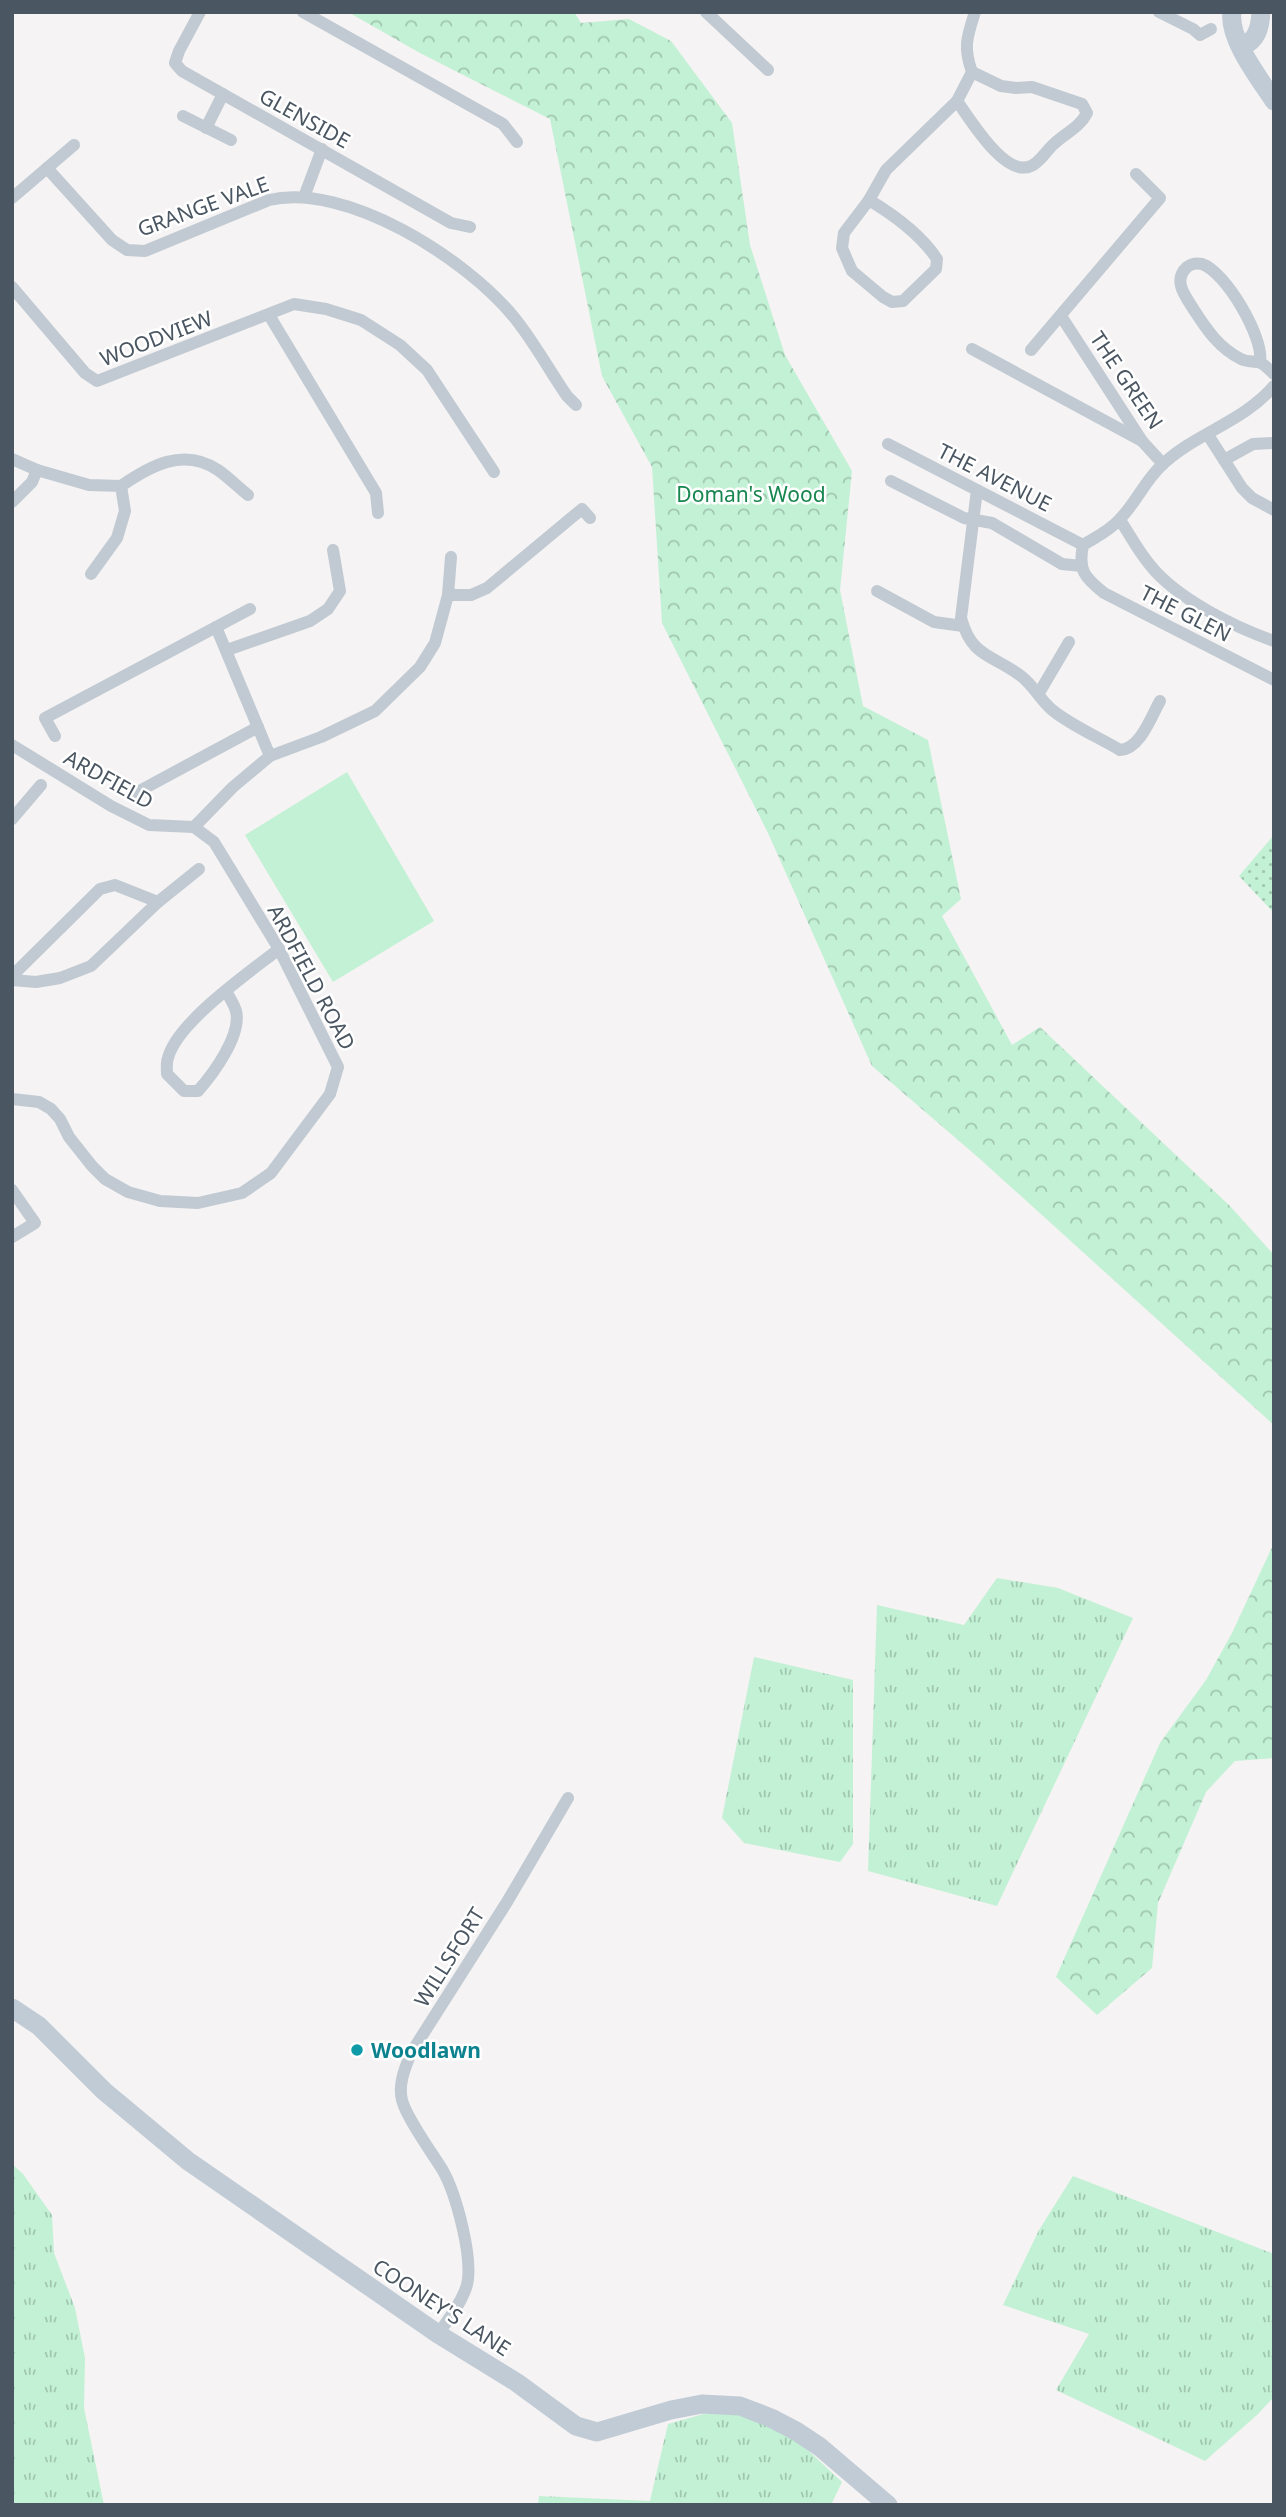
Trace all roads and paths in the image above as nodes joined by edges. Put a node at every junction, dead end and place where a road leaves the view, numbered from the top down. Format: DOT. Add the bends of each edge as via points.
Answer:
graph roads {
  1 [pos="200,12"];
  2 [pos="303,12"];
  3 [pos="706,12"];
  4 [pos="975,12"];
  5 [pos="1159,12"];
  6 [pos="1232,12"];
  7 [pos="1261,12"];
  8 [pos="1211,29"];
  9 [pos="1241,47"];
  10 [pos="768,70"];
  11 [pos="972,72"];
  12 [pos="223,94"];
  13 [pos="957,101"];
  14 [pos="1274,101"];
  15 [pos="183,116"];
  16 [pos="206,128"];
  17 [pos="231,140"];
  18 [pos="517,142"];
  19 [pos="74,145"];
  20 [pos="322,149"];
  21 [pos="47,168"];
  22 [pos="1136,174"];
  23 [pos="304,197"];
  24 [pos="12,198"];
  25 [pos="869,200"];
  26 [pos="470,227"];
  27 [pos="12,287"];
  28 [pos="270,315"];
  29 [pos="1061,316"];
  30 [pos="972,349"];
  31 [pos="1031,350"];
  32 [pos="1260,361"];
  33 [pos="1274,374"];
  34 [pos="1274,386"];
  35 [pos="576,405"];
  36 [pos="1208,435"];
  37 [pos="1142,440"];
  38 [pos="1274,443"];
  39 [pos="888,444"];
  40 [pos="12,458"];
  41 [pos="1224,460"];
  42 [pos="1163,464"];
  43 [pos="37,470"];
  44 [pos="494,472"];
  45 [pos="891,481"];
  46 [pos="121,486"];
  47 [pos="977,490"];
  48 [pos="248,495"];
  49 [pos="12,502"];
  50 [pos="1274,510"];
  51 [pos="378,513"];
  52 [pos="590,518"];
  53 [pos="972,520"];
  54 [pos="1120,520"];
  55 [pos="1083,545"];
  56 [pos="333,550"];
  57 [pos="451,557"];
  58 [pos="1083,571"];
  59 [pos="91,573"];
  60 [pos="877,591"];
  61 [pos="449,595"];
  62 [pos="250,609"];
  63 [pos="216,626"];
  64 [pos="963,626"];
  65 [pos="1274,641"];
  66 [pos="1069,642"];
  67 [pos="228,650"];
  68 [pos="1274,680"];
  69 [pos="1039,693"];
  70 [pos="1160,701"];
  71 [pos="258,727"];
  72 [pos="55,736"];
  73 [pos="12,745"];
  74 [pos="270,756"];
  75 [pos="41,785"];
  76 [pos="132,795"];
  77 [pos="12,818"];
  78 [pos="194,827"];
  79 [pos="199,869"];
  80 [pos="158,902"];
  81 [pos="279,949"];
  82 [pos="12,978"];
  83 [pos="226,990"];
  84 [pos="12,1099"];
  85 [pos="12,1191"];
  86 [pos="12,1237"];
  87 [pos="568,1798"];
  88 [pos="12,2008"];
  89 [pos="438,2334"];
  90 [pos="888,2505"];
  1 -- 12 [label="street, GLENSIDE" via="175,63"];
  2 -- 18 [label="street" via="503,124"];
  3 -- 10 [label="street"];
  4 -- 11 [label="street" via="966,38"];
  5 -- 8 [label="street" via="1200,35"];
  6 -- 9 [label="street"];
  7 -- 9 [label="street" via="1258,32"];
  9 -- 14 [label="street"];
  11 -- 13 [label="street"];
  11 -- 13 [label="street" via="1001,86 1032,87 1082,104 1087,113 1031,167 1022,167 1008,164"];
  12 -- 16 [label="street"];
  12 -- 20 [label="street, GLENSIDE"];
  13 -- 25 [label="street" via="886,170"];
  15 -- 16 [label="street"];
  16 -- 17 [label="street"];
  19 -- 21 [label="street"];
  20 -- 23 [label="street"];
  20 -- 26 [label="street, GLENSIDE" via="451,223"];
  21 -- 23 [label="street, GRANGE VALE" via="127,250 145,251 269,201"];
  21 -- 24 [label="street"];
  22 -- 29 [label="street" via="1160,198"];
  23 -- 35 [label="street, GRANGE VALE" via="376,216 447,257 514,316"];
  25 -- 25 [label="street" via="844,233 846,261 883,297 903,301 936,269 937,259 928,246"];
  27 -- 28 [label="street, WOODVIEW" via="97,381"];
  28 -- 44 [label="street" via="294,304 326,309 360,320 400,345 428,370"];
  28 -- 51 [label="street" via="376,493"];
  29 -- 31 [label="street"];
  29 -- 37 [label="street, THE GREEN"];
  30 -- 37 [label="street"];
  32 -- 32 [label="street" via="1260,345 1232,291 1210,269 1200,264 1186,268 1181,289 1217,344 1242,359"];
  32 -- 33 [label="street"];
  34 -- 36 [label="street"];
  36 -- 41 [label="street"];
  36 -- 42 [label="street"];
  37 -- 42 [label="street, THE GREEN"];
  38 -- 41 [label="street" via="1253,444"];
  39 -- 47 [label="street, THE AVENUE"];
  40 -- 43 [label="street"];
  41 -- 50 [label="street" via="1252,498"];
  42 -- 54 [label="street"];
  43 -- 46 [label="street" via="89,485"];
  43 -- 49 [label="street"];
  45 -- 53 [label="street"];
  46 -- 48 [label="street" via="160,463 178,459 217,469"];
  46 -- 59 [label="street" via="125,511 117,538"];
  47 -- 53 [label="street"];
  47 -- 55 [label="street, THE AVENUE"];
  52 -- 61 [label="street" via="582,509 487,588 471,595"];
  53 -- 58 [label="street" via="992,523 1062,565"];
  53 -- 64 [label="street"];
  54 -- 55 [label="street"];
  54 -- 65 [label="street" via="1150,565 1172,588 1199,606"];
  55 -- 58 [label="street"];
  56 -- 67 [label="street" via="340,591 328,609 310,621"];
  57 -- 61 [label="street"];
  58 -- 68 [label="street, THE GLEN" via="1104,593"];
  60 -- 64 [label="street" via="934,622"];
  61 -- 74 [label="street" via="435,643 400,689 359,719"];
  62 -- 63 [label="street"];
  63 -- 67 [label="street"];
  63 -- 72 [label="street" via="45,718"];
  64 -- 69 [label="street" via="977,650 1022,676"];
  66 -- 69 [label="street"];
  67 -- 71 [label="street"];
  69 -- 70 [label="street" via="1051,709 1120,750 1135,744"];
  71 -- 74 [label="street"];
  71 -- 76 [label="street"];
  73 -- 78 [label="street, ARDFIELD" via="149,825"];
  74 -- 78 [label="street"];
  75 -- 77 [label="street"];
  78 -- 81 [label="street, ARDFIELD ROAD" via="214,842"];
  79 -- 80 [label="street"];
  80 -- 82 [label="street" via="91,966 36,982"];
  80 -- 82 [label="street" via="115,885 100,889"];
  81 -- 83 [label="street"];
  81 -- 84 [label="street, ARDFIELD ROAD" via="338,1067 330,1094 275,1168 242,1194 178,1203 128,1192 92,1166 51,1109 39,1102"];
  83 -- 83 [label="street" via="180,1037 167,1058 167,1074 184,1091 198,1091 218,1068 234,1032 237,1012"];
  85 -- 86 [label="street" via="35,1223"];
  87 -- 89 [label="street, WILLSFORT" via="404,2070 402,2101 444,2172 469,2261 466,2289"];
  88 -- 89 [label="street, COONEY'S LANE" via="39,2026 104,2091 188,2161"];
  89 -- 90 [label="street, COONEY'S LANE" via="576,2426 597,2432 702,2404 740,2406 771,2418 820,2448"];
}
